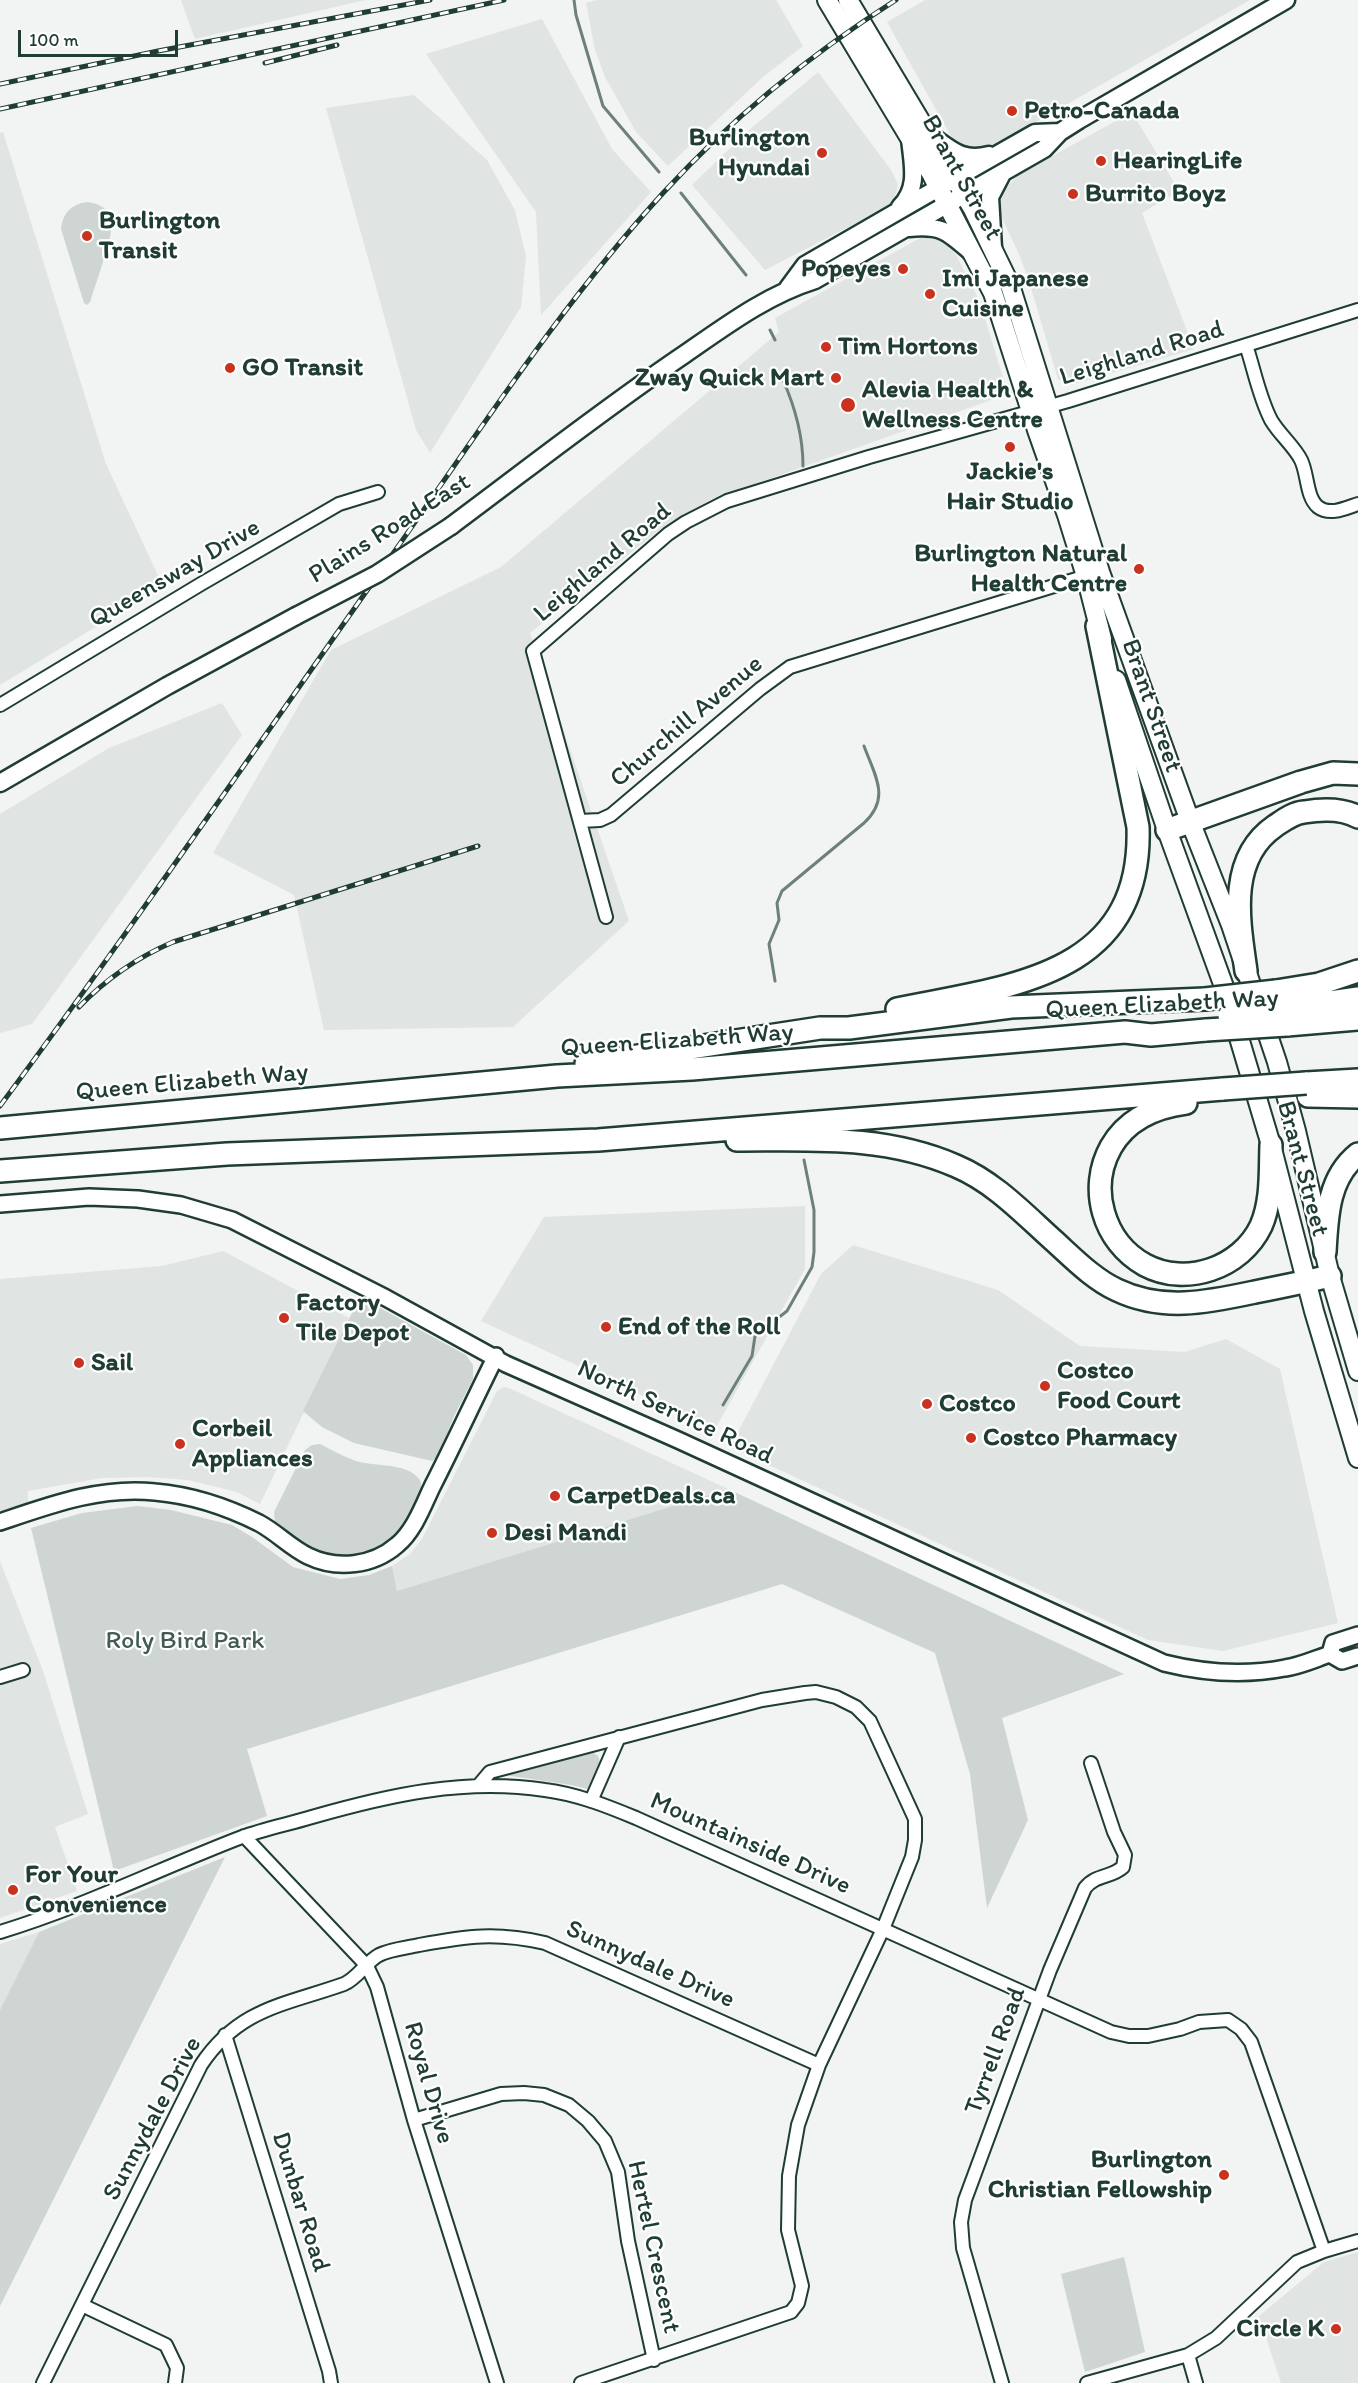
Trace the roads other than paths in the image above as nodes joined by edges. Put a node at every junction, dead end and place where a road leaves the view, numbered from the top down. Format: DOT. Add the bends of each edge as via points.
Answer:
graph roads {
  1 [pos="827,0"];
  2 [pos="848,0"];
  3 [pos="1286,0"];
  4 [pos="1060,132"];
  5 [pos="928,134"];
  6 [pos="910,138"];
  7 [pos="1002,152"];
  8 [pos="1002,173"];
  9 [pos="947,183"];
  10 [pos="965,195"];
  11 [pos="948,204"];
  12 [pos="893,214"];
  13 [pos="902,229"];
  14 [pos="993,248"];
  15 [pos="975,255"];
  16 [pos="788,288"];
  17 [pos="1358,310"];
  18 [pos="1246,345"];
  19 [pos="1040,408"];
  20 [pos="378,492"];
  21 [pos="1358,504"];
  22 [pos="1093,574"];
  23 [pos="1097,626"];
  24 [pos="0,705"];
  25 [pos="1358,774"];
  26 [pos="0,783"];
  27 [pos="1358,817"];
  28 [pos="580,821"];
  29 [pos="1190,821"];
  30 [pos="1167,830"];
  31 [pos="606,917"];
  32 [pos="1246,970"];
  33 [pos="1358,971"];
  34 [pos="1358,998"];
  35 [pos="1282,1008"];
  36 [pos="1208,1016"];
  37 [pos="1358,1019"];
  38 [pos="819,1028"];
  39 [pos="557,1077"];
  40 [pos="1358,1080"];
  41 [pos="1307,1089"];
  42 [pos="1229,1093"];
  43 [pos="1358,1097"];
  44 [pos="0,1128"];
  45 [pos="598,1140"];
  46 [pos="1271,1145"];
  47 [pos="1358,1154"];
  48 [pos="0,1171"];
  49 [pos="0,1204"];
  50 [pos="1324,1252"];
  51 [pos="1330,1276"];
  52 [pos="1306,1282"];
  53 [pos="496,1356"];
  54 [pos="1358,1371"];
  55 [pos="1358,1458"];
  56 [pos="0,1522"];
  57 [pos="1358,1635"];
  58 [pos="1330,1654"];
  59 [pos="1358,1656"];
  60 [pos="23,1670"];
  61 [pos="0,1677"];
  62 [pos="619,1737"];
  63 [pos="1091,1764"];
  64 [pos="479,1785"];
  65 [pos="591,1801"];
  66 [pos="244,1836"];
  67 [pos="884,1929"];
  68 [pos="0,1932"];
  69 [pos="367,1966"];
  70 [pos="1040,1999"];
  71 [pos="225,2035"];
  72 [pos="819,2065"];
  73 [pos="414,2120"];
  74 [pos="1358,2241"];
  75 [pos="1324,2250"];
  76 [pos="82,2305"];
  77 [pos="1188,2355"];
  78 [pos="654,2360"];
  79 [pos="43,2383"];
  80 [pos="175,2383"];
  81 [pos="331,2383"];
  82 [pos="497,2383"];
  83 [pos="581,2383"];
  84 [pos="1002,2383"];
  85 [pos="1087,2383"];
  86 [pos="1196,2383"];
  1 -- 6 [label="main road, Brant Street"];
  2 -- 5 [label="main road, Brant Street"];
  3 -- 4 [label="main road, Plains Road East"];
  4 -- 7 [label="main road, Plains Road East" via="1035,133"];
  4 -- 8 [label="main road, Plains Road East" via="1044,149"];
  5 -- 7 [label="main road" via="973,159"];
  5 -- 9 [label="main road, Brant Street"];
  6 -- 9 [label="main road, Brant Street"];
  6 -- 12 [label="main road" via="913,186 907,200"];
  7 -- 9 [label="main road, Plains Road East"];
  8 -- 10 [label="main road, Plains Road East"];
  8 -- 14 [label="main road" via="990,197"];
  9 -- 10 [label="main road, Brant Street"];
  9 -- 11 [label="main road, Brant Street"];
  9 -- 12 [label="main road, Plains Road East"];
  10 -- 11 [label="main road, Plains Road East"];
  10 -- 14 [label="main road, Brant Street"];
  11 -- 13 [label="main road, Plains Road East"];
  11 -- 15 [label="main road, Brant Street"];
  12 -- 16 [label="main road, Plains Road East" via="806,265"];
  13 -- 15 [label="main road" via="937,228"];
  13 -- 16 [label="main road, Plains Road East" via="815,280"];
  14 -- 19 [label="main road, Brant Street" via="1010,285"];
  15 -- 19 [label="main road, Brant Street"];
  16 -- 26 [label="main road, Plains Road East, bridge" via="658,372 451,526 377,574 176,681"];
  17 -- 18 [label="street, Leighland Road"];
  18 -- 19 [label="street, Leighland Road"];
  18 -- 21 [label="street" via="1267,411 1301,460 1312,500 1326,511"];
  19 -- 22 [label="main road, Brant Street"];
  19 -- 28 [label="street, Leighland Road" via="750,492 705,511 668,534 533,651"];
  20 -- 24 [label="street, Queensway Drive" via="339,504"];
  22 -- 23 [label="main road, Brant Street"];
  22 -- 28 [label="street, Churchill Avenue" via="790,667 611,815"];
  22 -- 29 [label="main road, Brant Street"];
  23 -- 30 [label="main road, Brant Street"];
  23 -- 38 [label="highway" via="1138,828 1136,868 1124,905 1112,924 1102,938 1074,960 1040,976"];
  25 -- 29 [label="highway" via="1322,776"];
  27 -- 32 [label="highway" via="1323,809 1297,813 1255,844 1240,884 1238,916"];
  28 -- 31 [label="street"];
  29 -- 30 [label="highway"];
  29 -- 32 [label="main road, Brant Street"];
  30 -- 46 [label="main road, Brant Street" via="1222,984"];
  32 -- 50 [label="main road, Brant Street" via="1283,1084"];
  33 -- 35 [label="highway" via="1319,984"];
  34 -- 35 [label="highway"];
  35 -- 36 [label="highway, bridge"];
  35 -- 36 [label="highway, Queen Elizabeth Way, bridge"];
  35 -- 37 [label="highway, Queen Elizabeth Way"];
  36 -- 38 [label="highway" via="1011,1007 849,1028"];
  36 -- 39 [label="highway, Queen Elizabeth Way" via="1150,1035 1125,1032"];
  38 -- 39 [label="highway" via="592,1062"];
  39 -- 44 [label="highway, Queen Elizabeth Way"];
  40 -- 41 [label="highway"];
  41 -- 42 [label="highway, bridge"];
  41 -- 43 [label="highway"];
  42 -- 45 [label="highway"];
  42 -- 46 [label="highway" via="1167,1106 1125,1128 1107,1153 1099,1187 1102,1213 1116,1240 1145,1265 1166,1273 1200,1273 1232,1260 1254,1239 1262,1225 1267,1208"];
  45 -- 48 [label="highway" via="227,1154"];
  45 -- 52 [label="highway" via="863,1141 912,1150 981,1179 1091,1274 1117,1291 1157,1303 1193,1304"];
  46 -- 52 [label="main road, Brant Street"];
  47 -- 50 [label="highway" via="1344,1166 1336,1183 1328,1209"];
  49 -- 53 [label="street, North Service Road" via="89,1197 138,1199 181,1205 232,1220"];
  50 -- 51 [label="main road, Brant Street"];
  51 -- 52 [label="highway"];
  51 -- 54 [label="main road, Brant Street"];
  52 -- 55 [label="main road, Brant Street"];
  53 -- 56 [label="street" via="417,1517 398,1545 378,1558 356,1564 325,1562 307,1556 259,1524 221,1507 154,1491 116,1491 78,1498"];
  53 -- 58 [label="street, North Service Road" via="1164,1664 1195,1671 1262,1671 1287,1668"];
  57 -- 58 [label="street, North Service Road" via="1333,1643"];
  58 -- 59 [label="street, North Service Road" via="1342,1661"];
  60 -- 61 [label="street"];
  62 -- 64 [label="street" via="490,1772"];
  62 -- 65 [label="street"];
  62 -- 67 [label="street" via="762,1700 806,1693 836,1697 856,1707 870,1721 915,1819 912,1857"];
  63 -- 70 [label="street, Tyrrell Road" via="1125,1855 1123,1867 1117,1873 1091,1880"];
  64 -- 65 [label="street, Mountainside Drive" via="547,1790"];
  64 -- 66 [label="street, Mountainside Drive" via="400,1794"];
  65 -- 67 [label="street, Mountainside Drive"];
  66 -- 68 [label="street, Mountainside Drive" via="43,1919"];
  66 -- 69 [label="street, Royal Drive"];
  67 -- 70 [label="street, Mountainside Drive"];
  67 -- 72 [label="street"];
  69 -- 71 [label="street, Sunnydale Drive" via="347,1983 288,2001 251,2017"];
  69 -- 72 [label="street, Sunnydale Drive" via="394,1950 466,1936 512,1936 545,1943"];
  69 -- 73 [label="street, Royal Drive" via="377,1987"];
  70 -- 75 [label="street, Mountainside Drive" via="1085,2022 1129,2036 1148,2036 1214,2020 1228,2020 1241,2029 1251,2042"];
  70 -- 84 [label="street, Tyrrell Road" via="965,2200 961,2222 963,2248"];
  71 -- 76 [label="street, Sunnydale Drive" via="201,2065"];
  71 -- 81 [label="street, Dunbar Road"];
  72 -- 78 [label="street" via="798,2125 789,2176 788,2230 802,2286 798,2303 791,2312"];
  73 -- 78 [label="street, Hertel Crescent" via="501,2094 524,2093 569,2105 588,2121 605,2141 618,2172 628,2241"];
  73 -- 82 [label="street, Royal Drive"];
  74 -- 75 [label="street"];
  75 -- 77 [label="street" via="1297,2262 1216,2338"];
  76 -- 79 [label="street, Sunnydale Drive"];
  76 -- 80 [label="street" via="166,2345 177,2368"];
  77 -- 85 [label="street"];
  77 -- 86 [label="street"];
  78 -- 83 [label="street"];
}
